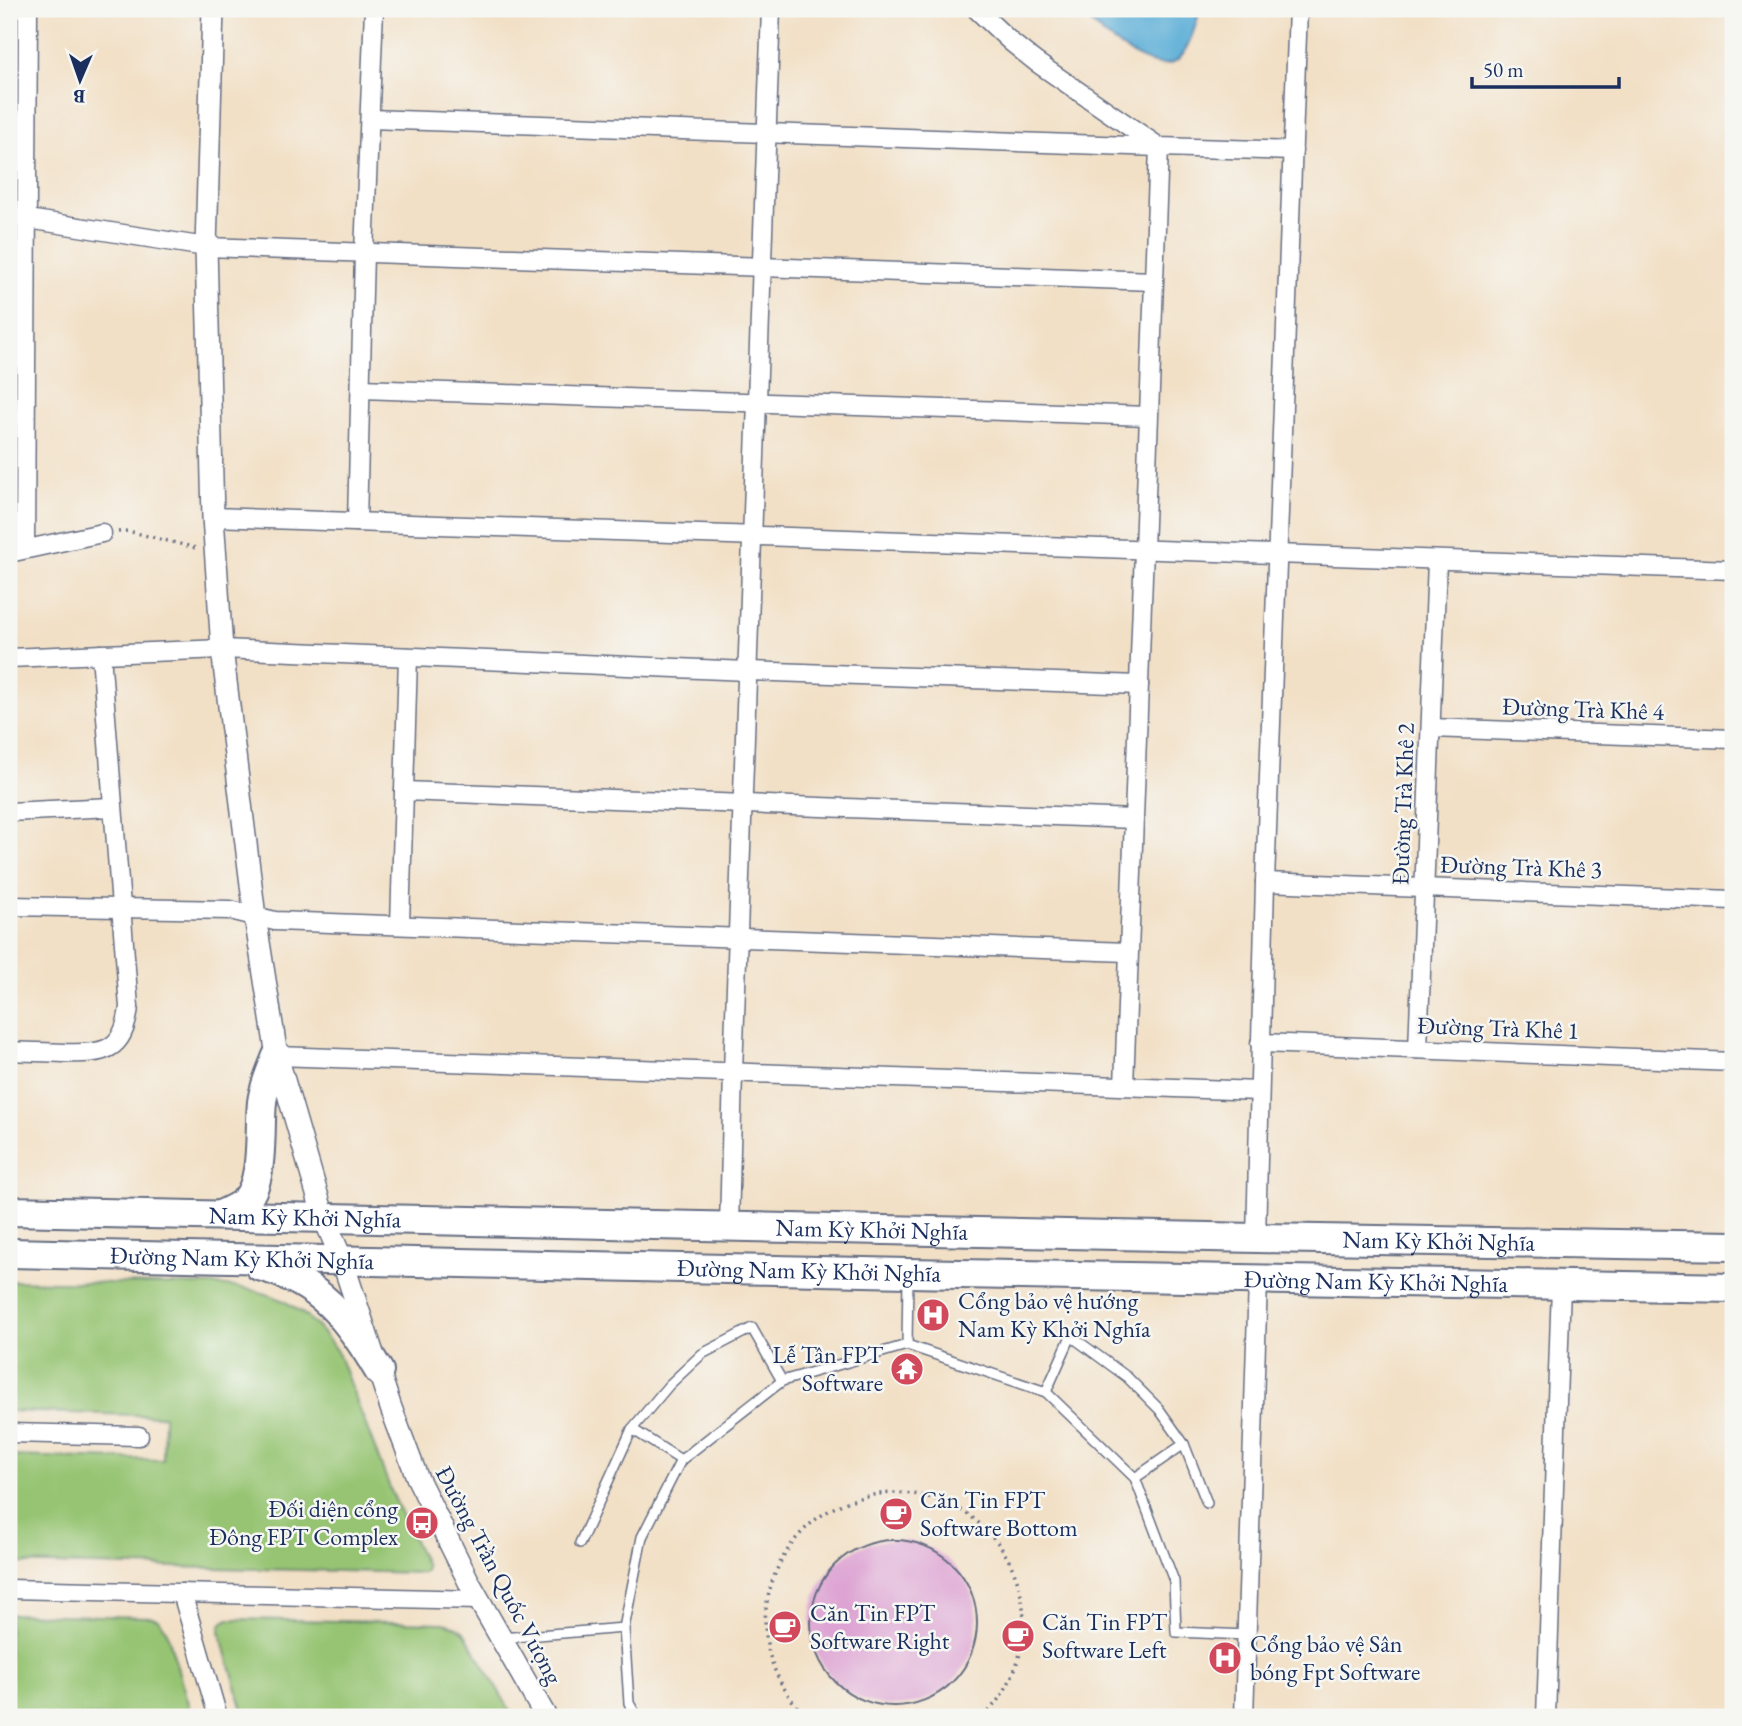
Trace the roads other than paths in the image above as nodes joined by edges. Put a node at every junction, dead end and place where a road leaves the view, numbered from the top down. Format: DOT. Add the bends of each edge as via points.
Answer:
graph roads {
  1 [pos="29,9"];
  2 [pos="213,9"];
  3 [pos="374,9"];
  4 [pos="771,9"];
  5 [pos="976,9"];
  6 [pos="1298,9"];
  7 [pos="370,119"];
  8 [pos="767,133"];
  9 [pos="1158,147"];
  10 [pos="1293,152"];
  11 [pos="9,216"];
  12 [pos="27,219"];
  13 [pos="206,247"];
  14 [pos="364,253"];
  15 [pos="762,268"];
  16 [pos="1153,281"];
  17 [pos="361,389"];
  18 [pos="758,402"];
  19 [pos="1148,416"];
  20 [pos="213,517"];
  21 [pos="357,522"];
  22 [pos="102,533"];
  23 [pos="752,537"];
  24 [pos="17,551"];
  25 [pos="1144,551"];
  26 [pos="1278,555"];
  27 [pos="1437,561"];
  28 [pos="1733,570"];
  29 [pos="222,649"];
  30 [pos="101,654"];
  31 [pos="408,657"];
  32 [pos="9,658"];
  33 [pos="748,671"];
  34 [pos="1139,685"];
  35 [pos="1431,728"];
  36 [pos="1733,739"];
  37 [pos="404,791"];
  38 [pos="744,804"];
  39 [pos="112,807"];
  40 [pos="9,812"];
  41 [pos="1134,819"];
  42 [pos="1265,882"];
  43 [pos="1424,888"];
  44 [pos="1733,900"];
  45 [pos="9,906"];
  46 [pos="121,908"];
  47 [pos="254,917"];
  48 [pos="400,925"];
  49 [pos="738,939"];
  50 [pos="1128,952"];
  51 [pos="1260,1043"];
  52 [pos="1418,1049"];
  53 [pos="9,1051"];
  54 [pos="277,1056"];
  55 [pos="1733,1062"];
  56 [pos="733,1072"];
  57 [pos="1124,1086"];
  58 [pos="1259,1091"];
  59 [pos="9,1210"];
  60 [pos="220,1215"];
  61 [pos="324,1218"];
  62 [pos="729,1227"];
  63 [pos="1256,1238"];
  64 [pos="1733,1246"];
  65 [pos="9,1253"];
  66 [pos="226,1258"];
  67 [pos="342,1260"];
  68 [pos="908,1273"];
  69 [pos="1258,1280"];
  70 [pos="1561,1286"];
  71 [pos="1733,1288"];
  72 [pos="906,1345"];
  73 [pos="379,1371"];
  74 [pos="782,1381"];
  75 [pos="1046,1392"];
  76 [pos="632,1429"];
  77 [pos="9,1433"];
  78 [pos="139,1436"];
  79 [pos="1184,1444"];
  80 [pos="681,1460"];
  81 [pos="1135,1478"];
  82 [pos="1207,1503"];
  83 [pos="580,1543"];
  84 [pos="9,1588"];
  85 [pos="182,1593"];
  86 [pos="478,1600"];
  87 [pos="624,1628"];
  88 [pos="1247,1635"];
  89 [pos="500,1638"];
  90 [pos="218,1717"];
  91 [pos="546,1717"];
  92 [pos="637,1717"];
  93 [pos="1244,1717"];
  94 [pos="1545,1717"];
  1 -- 12 [label="street"];
  2 -- 13 [label="street, Đường Trần Quốc Vượng"];
  3 -- 7 [label="street"];
  4 -- 8 [label="street"];
  5 -- 9 [label="street" via="1036,62"];
  6 -- 10 [label="street"];
  7 -- 8 [label="street"];
  7 -- 14 [label="street"];
  8 -- 9 [label="street"];
  8 -- 15 [label="street"];
  9 -- 10 [label="street"];
  9 -- 16 [label="street"];
  10 -- 26 [label="street"];
  11 -- 12 [label="street"];
  12 -- 13 [label="street"];
  12 -- 24 [label="street"];
  13 -- 14 [label="street"];
  13 -- 20 [label="street, Đường Trần Quốc Vượng"];
  14 -- 15 [label="street"];
  14 -- 17 [label="street"];
  15 -- 16 [label="street"];
  15 -- 18 [label="street"];
  16 -- 19 [label="street"];
  17 -- 18 [label="street"];
  17 -- 21 [label="street"];
  18 -- 19 [label="street"];
  18 -- 23 [label="street"];
  19 -- 25 [label="street"];
  20 -- 21 [label="street"];
  20 -- 29 [label="street, Đường Trần Quốc Vượng"];
  21 -- 23 [label="street"];
  22 -- 24 [label="street"];
  23 -- 25 [label="street"];
  23 -- 33 [label="street"];
  25 -- 26 [label="street"];
  25 -- 34 [label="street"];
  26 -- 27 [label="street"];
  26 -- 42 [label="street"];
  27 -- 28 [label="street"];
  27 -- 35 [label="street, Đường Trà Khê 2"];
  29 -- 30 [label="street"];
  29 -- 31 [label="street"];
  29 -- 47 [label="street, Đường Trần Quốc Vượng"];
  30 -- 32 [label="street"];
  30 -- 39 [label="street"];
  31 -- 33 [label="street"];
  31 -- 37 [label="street"];
  33 -- 34 [label="street"];
  33 -- 38 [label="street"];
  34 -- 41 [label="street"];
  35 -- 36 [label="street, Đường Trà Khê 4"];
  35 -- 43 [label="street, Đường Trà Khê 2"];
  37 -- 38 [label="street"];
  37 -- 48 [label="street"];
  38 -- 41 [label="street"];
  38 -- 49 [label="street"];
  39 -- 40 [label="street"];
  39 -- 46 [label="street"];
  41 -- 50 [label="street"];
  42 -- 43 [label="street, Đường Trà Khê 3"];
  42 -- 51 [label="street"];
  43 -- 44 [label="street, Đường Trà Khê 3"];
  43 -- 52 [label="street, Đường Trà Khê 2"];
  45 -- 46 [label="street"];
  46 -- 47 [label="street" via="230,910"];
  46 -- 53 [label="street" via="129,1007 122,1035 97,1053"];
  47 -- 48 [label="street"];
  47 -- 54 [label="street, Đường Trần Quốc Vượng"];
  48 -- 49 [label="street"];
  49 -- 50 [label="street"];
  49 -- 56 [label="street"];
  50 -- 57 [label="street"];
  51 -- 52 [label="street, Đường Trà Khê 1"];
  51 -- 58 [label="street"];
  52 -- 55 [label="street, Đường Trà Khê 1"];
  54 -- 56 [label="street"];
  54 -- 60 [label="main road" via="263,1094 258,1176 253,1190 246,1201"];
  54 -- 61 [label="street, Đường Trần Quốc Vượng"];
  56 -- 57 [label="street"];
  56 -- 62 [label="street"];
  57 -- 58 [label="street"];
  58 -- 63 [label="street"];
  59 -- 60 [label="main road, Nam Kỳ Khởi Nghĩa"];
  60 -- 61 [label="main road, Nam Kỳ Khởi Nghĩa"];
  61 -- 62 [label="main road, Nam Kỳ Khởi Nghĩa"];
  61 -- 67 [label="street, Đường Trần Quốc Vượng"];
  62 -- 63 [label="main road, Nam Kỳ Khởi Nghĩa"];
  63 -- 64 [label="main road, Nam Kỳ Khởi Nghĩa"];
  65 -- 66 [label="main road, Đường Nam Kỳ Khởi Nghĩa"];
  66 -- 67 [label="main road, Đường Nam Kỳ Khởi Nghĩa"];
  66 -- 73 [label="main road" via="285,1275 320,1296 359,1337"];
  67 -- 68 [label="main road, Đường Nam Kỳ Khởi Nghĩa"];
  67 -- 73 [label="street, Đường Trần Quốc Vượng"];
  68 -- 69 [label="main road, Đường Nam Kỳ Khởi Nghĩa"];
  68 -- 72 [label="lane"];
  69 -- 70 [label="main road, Đường Nam Kỳ Khởi Nghĩa"];
  69 -- 88 [label="street"];
  70 -- 71 [label="main road, Đường Nam Kỳ Khởi Nghĩa"];
  70 -- 94 [label="street"];
  72 -- 74 [label="lane"];
  72 -- 75 [label="lane"];
  73 -- 86 [label="street, Đường Trần Quốc Vượng" via="417,1476"];
  74 -- 76 [label="lane" via="752,1328 702,1354"];
  74 -- 80 [label="lane"];
  75 -- 79 [label="lane" via="1071,1336 1127,1377 1159,1409"];
  75 -- 81 [label="lane"];
  76 -- 80 [label="lane"];
  76 -- 83 [label="lane"];
  77 -- 78 [label="street"];
  79 -- 81 [label="lane"];
  79 -- 82 [label="lane"];
  80 -- 87 [label="lane" via="642,1538"];
  81 -- 88 [label="lane" via="1174,1581 1176,1632"];
  84 -- 85 [label="street"];
  85 -- 86 [label="street"];
  85 -- 90 [label="street"];
  86 -- 89 [label="street, Đường Trần Quốc Vượng"];
  87 -- 89 [label="lane"];
  87 -- 92 [label="lane" via="629,1703"];
  88 -- 93 [label="street"];
  89 -- 91 [label="street, Đường Trần Quốc Vượng"];
}
